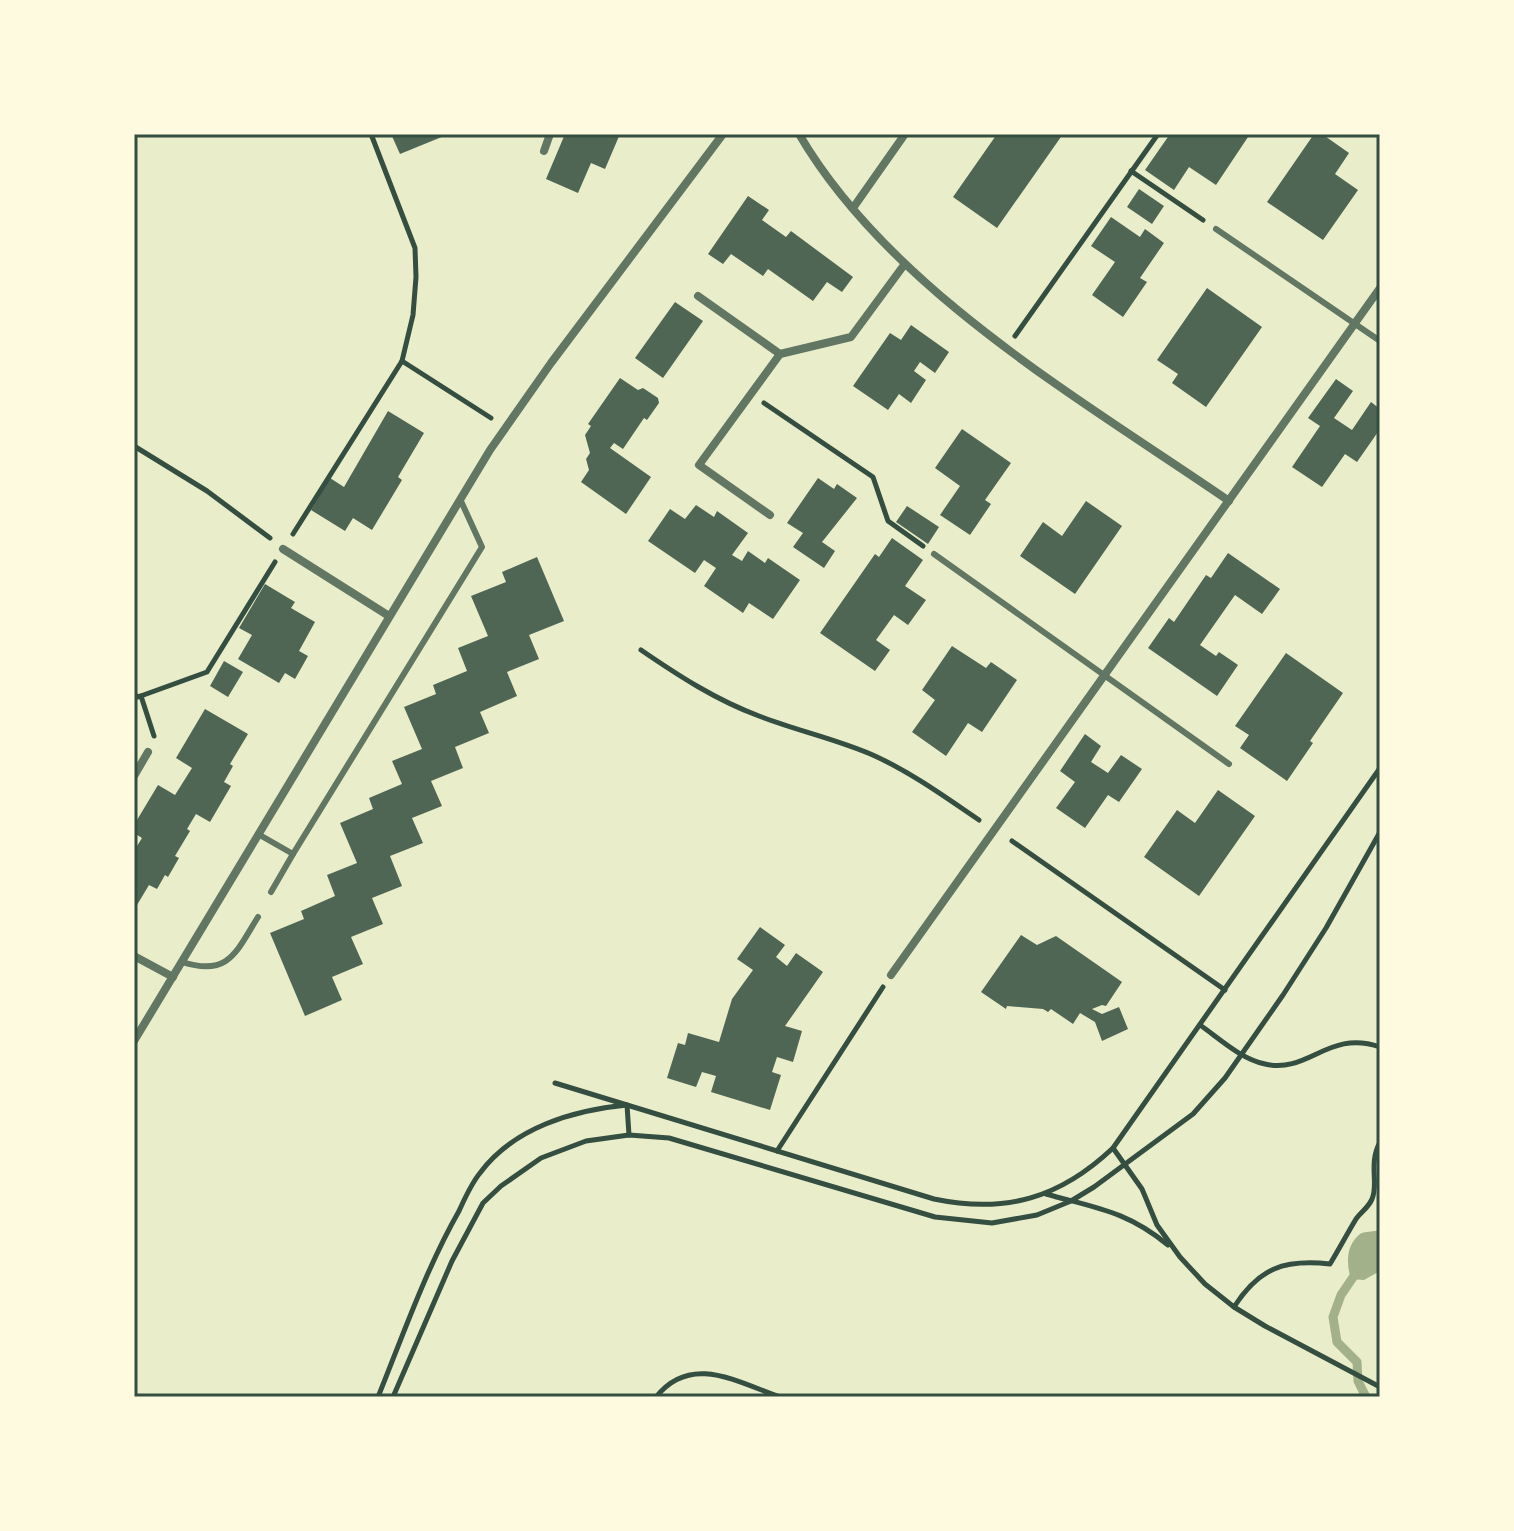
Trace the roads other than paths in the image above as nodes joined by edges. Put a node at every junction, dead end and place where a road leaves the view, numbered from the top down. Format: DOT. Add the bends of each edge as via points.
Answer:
graph roads {
  1 [pos="550,134"];
  2 [pos="723,134"];
  3 [pos="799,134"];
  4 [pos="905,134"];
  5 [pos="544,151"];
  6 [pos="853,208"];
  7 [pos="1216,229"];
  8 [pos="904,265"];
  9 [pos="1380,288"];
  10 [pos="698,296"];
  11 [pos="1355,324"];
  12 [pos="1380,341"];
  13 [pos="780,354"];
  14 [pos="460,499"];
  15 [pos="1229,501"];
  16 [pos="770,515"];
  17 [pos="283,549"];
  18 [pos="934,554"];
  19 [pos="389,616"];
  20 [pos="1104,675"];
  21 [pos="148,752"];
  22 [pos="1229,764"];
  23 [pos="134,776"];
  24 [pos="258,834"];
  25 [pos="293,854"];
  26 [pos="271,892"];
  27 [pos="258,917"];
  28 [pos="134,956"];
  29 [pos="182,962"];
  30 [pos="891,975"];
  31 [pos="173,977"];
  32 [pos="134,1041"];
  1 -- 5 [label="street"];
  2 -- 14 [label="street" via="506,427"];
  3 -- 6 [label="street"];
  4 -- 6 [label="street"];
  6 -- 8 [label="street"];
  7 -- 11 [label="lane"];
  8 -- 13 [label="street" via="851,337"];
  8 -- 15 [label="street" via="1006,348"];
  9 -- 11 [label="street"];
  10 -- 13 [label="street"];
  11 -- 12 [label="lane"];
  11 -- 15 [label="street"];
  13 -- 16 [label="street" via="699,465"];
  14 -- 19 [label="street"];
  14 -- 25 [label="lane" via="482,547"];
  15 -- 20 [label="street"];
  17 -- 19 [label="street"];
  18 -- 20 [label="lane"];
  19 -- 24 [label="street"];
  20 -- 22 [label="lane"];
  20 -- 30 [label="street"];
  21 -- 23 [label="street"];
  24 -- 25 [label="lane"];
  24 -- 29 [label="street"];
  25 -- 26 [label="lane"];
  27 -- 29 [label="lane" via="222,964 201,968"];
  28 -- 31 [label="street"];
  29 -- 31 [label="street"];
  31 -- 32 [label="street"];
}
